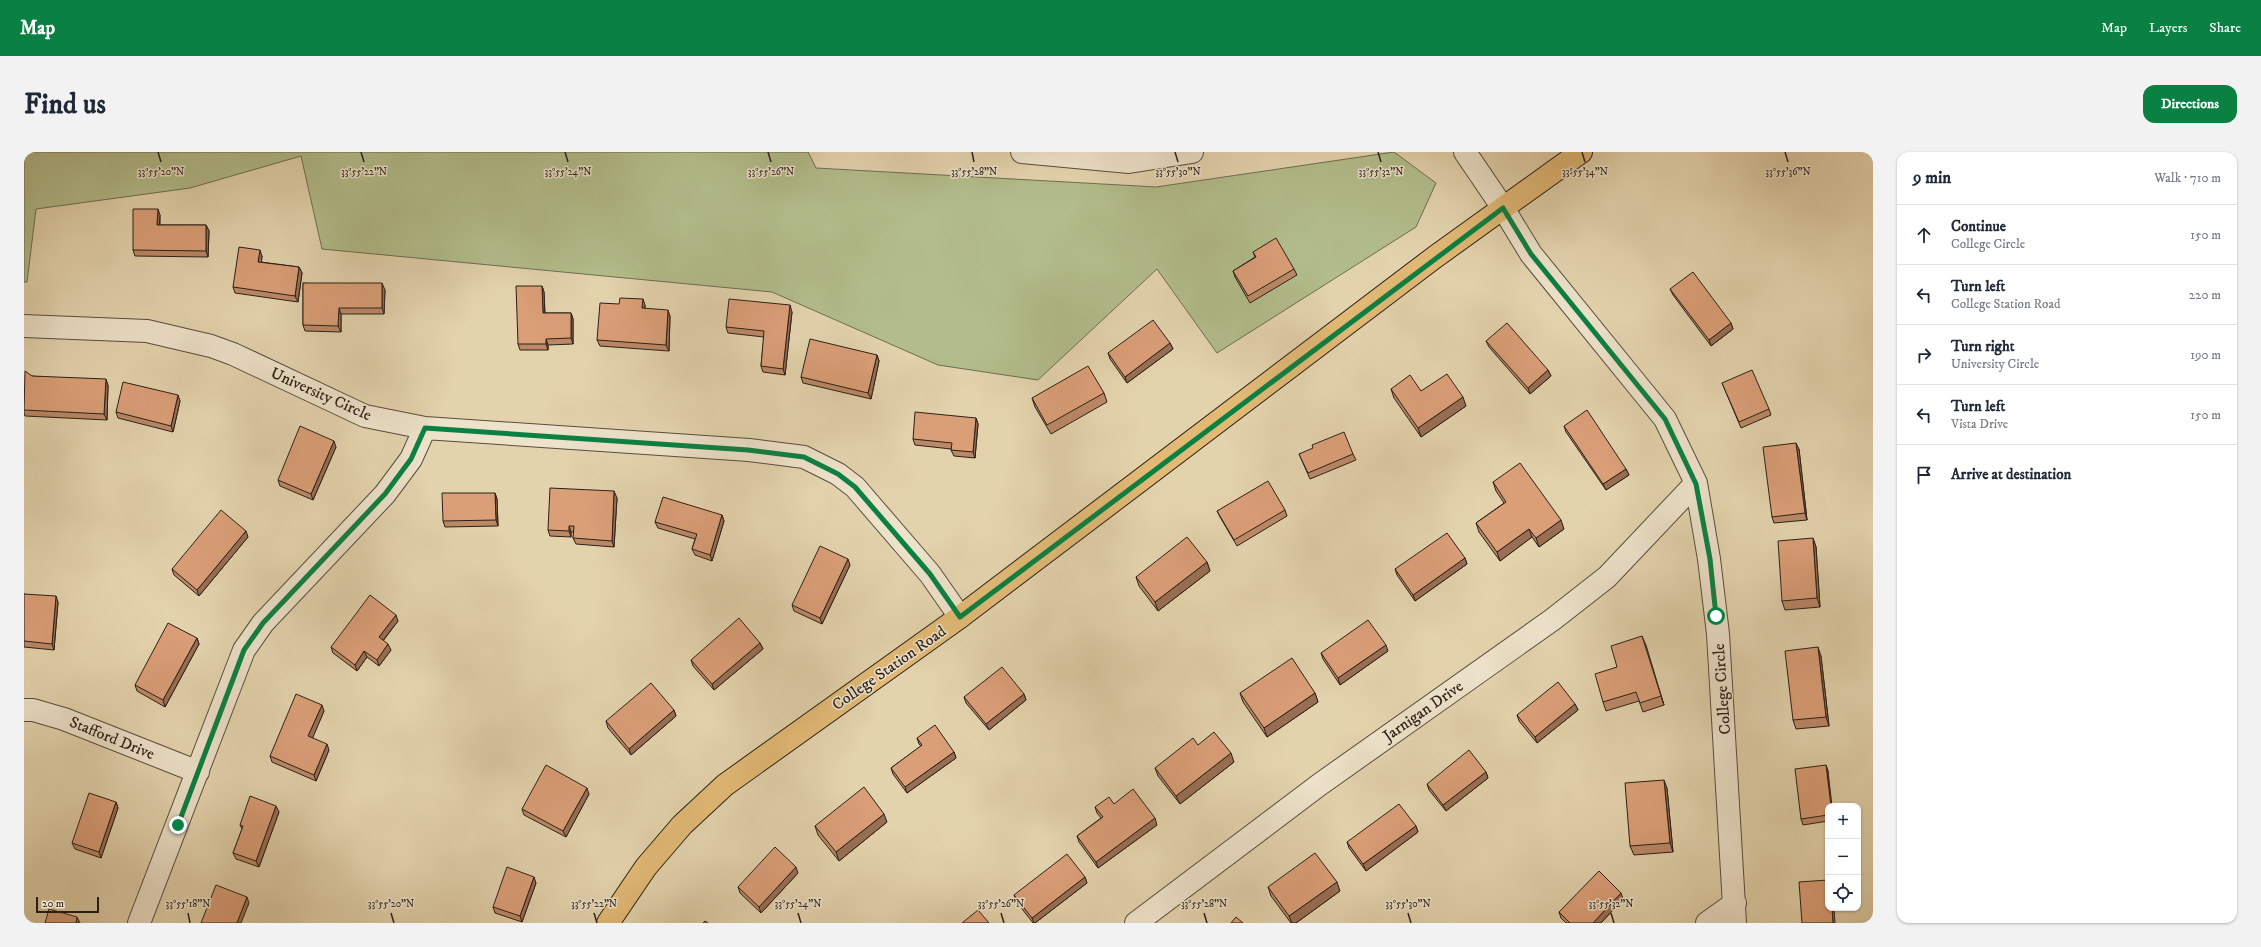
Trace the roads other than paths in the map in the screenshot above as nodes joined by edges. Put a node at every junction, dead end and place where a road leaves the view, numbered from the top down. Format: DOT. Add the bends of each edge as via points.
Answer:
graph roads {
  1 [pos="1022,152"];
  2 [pos="1192,152"];
  3 [pos="1465,152"];
  4 [pos="1581,152"];
  5 [pos="1503,208"];
  6 [pos="24,326"];
  7 [pos="425,428"];
  8 [pos="1696,484"];
  9 [pos="960,617"];
  10 [pos="24,710"];
  11 [pos="198,772"];
  12 [pos="1735,913"];
  13 [pos="139,923"];
  14 [pos="608,923"];
  15 [pos="1136,923"];
  16 [pos="1707,923"];
  1 -- 2 [label="street" via="1129,162"];
  3 -- 5 [label="street, College Circle"];
  4 -- 5 [label="main road, College Station Road"];
  5 -- 8 [label="street, College Circle" via="1531,254 1665,419"];
  5 -- 9 [label="main road, College Station Road"];
  6 -- 7 [label="street, University Circle" via="147,331 211,346 365,416"];
  7 -- 9 [label="street, University Circle" via="748,450 804,457 838,474 855,487 930,574"];
  7 -- 11 [label="street" via="411,459 385,494 263,623 244,650"];
  8 -- 12 [label="street, College Circle" via="1710,559 1718,634"];
  8 -- 15 [label="street, Jarnigan Drive" via="1607,577 1552,620 1319,785"];
  9 -- 14 [label="main road, College Station Road" via="725,785 682,825 646,867"];
  10 -- 11 [label="street, Stafford Drive" via="64,719"];
  11 -- 13 [label="street"];
  12 -- 16 [label="street"];
}
